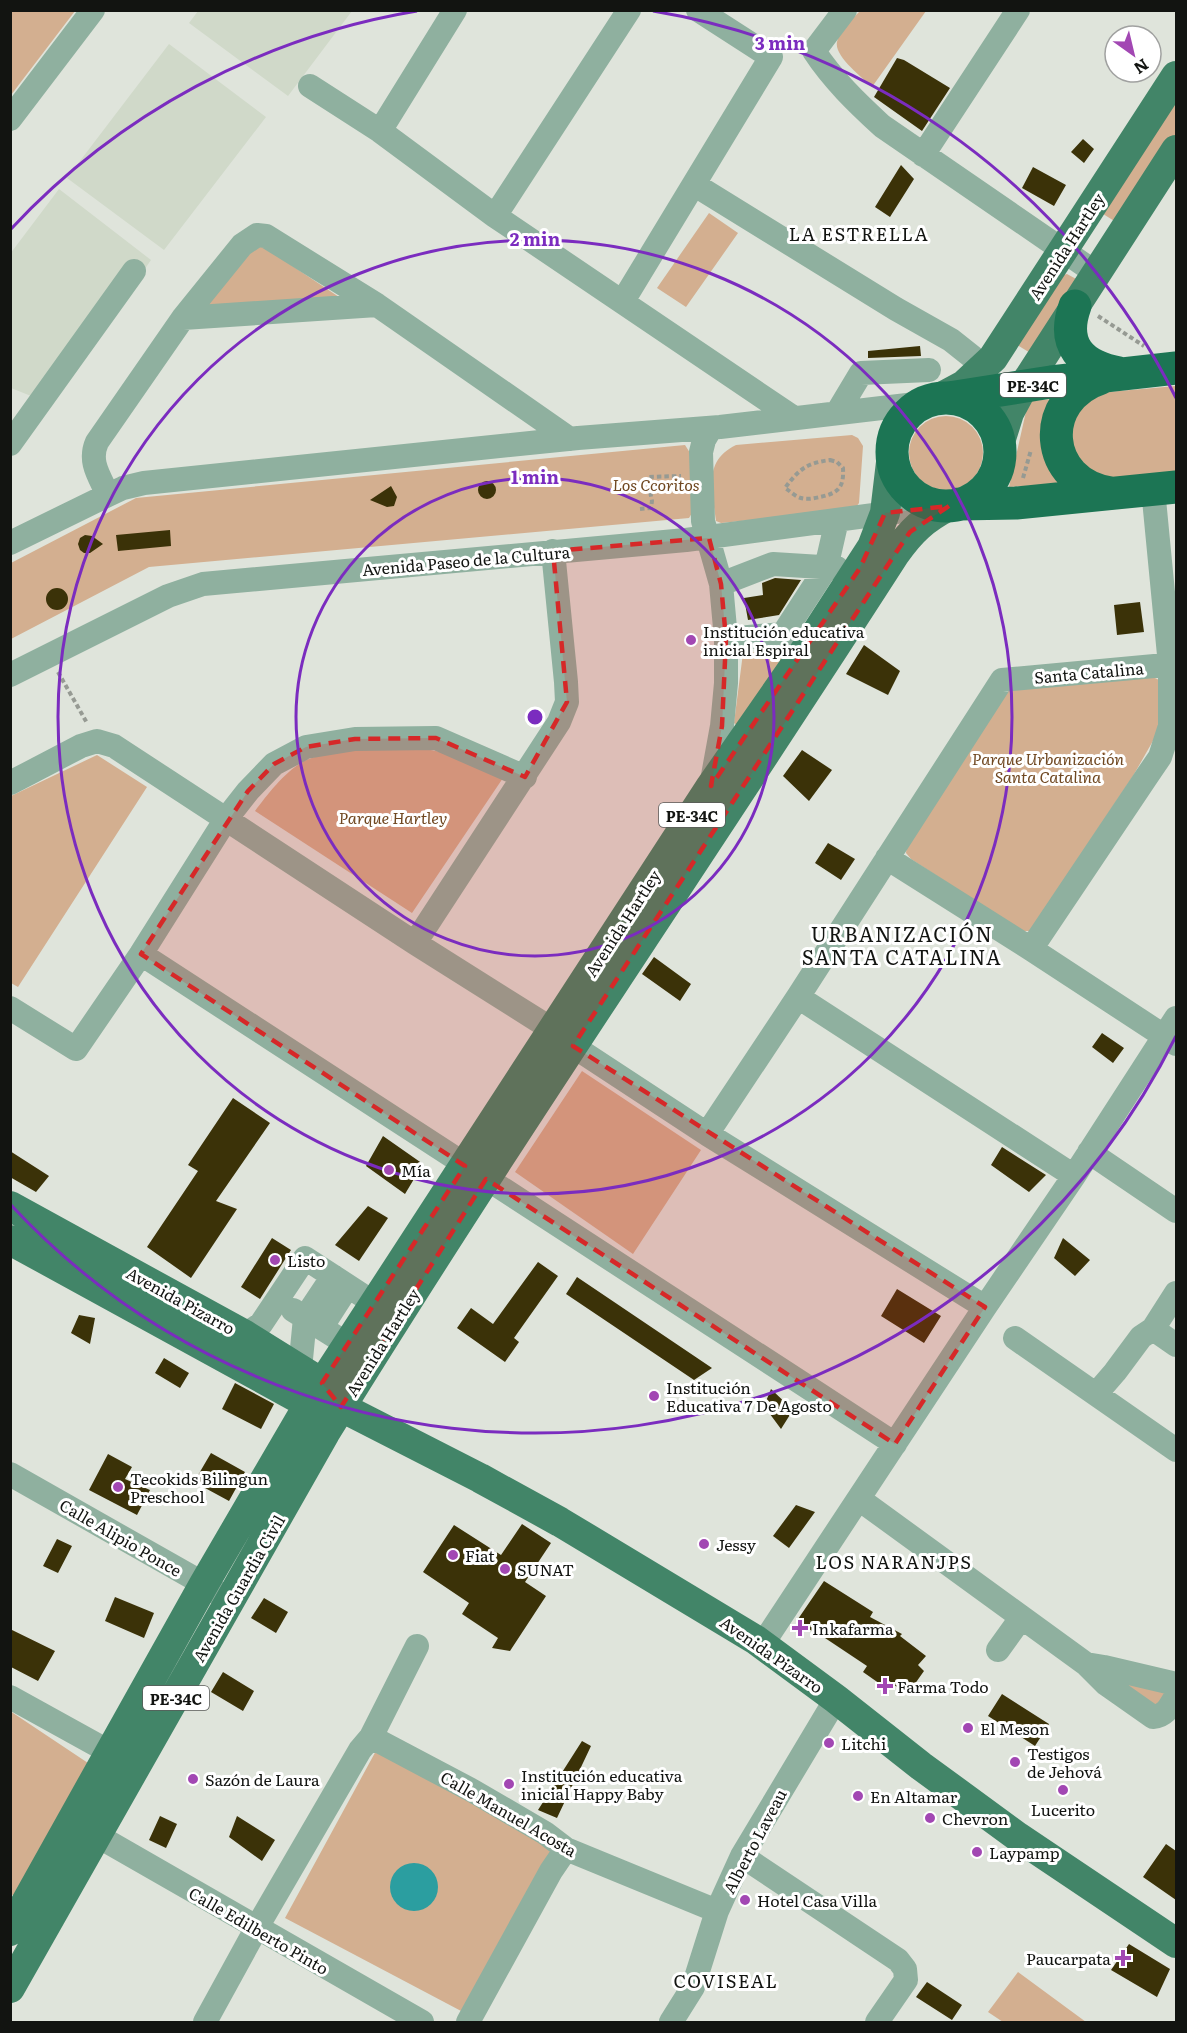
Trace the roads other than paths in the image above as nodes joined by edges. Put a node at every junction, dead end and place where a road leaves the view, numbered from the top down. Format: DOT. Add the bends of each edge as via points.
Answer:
graph roads {
  1 [pos="93,10"];
  2 [pos="455,10"];
  3 [pos="629,10"];
  4 [pos="698,10"];
  5 [pos="845,10"];
  6 [pos="1018,10"];
  7 [pos="1176,76"];
  8 [pos="310,86"];
  9 [pos="10,119"];
  10 [pos="380,131"];
  11 [pos="1176,150"];
  12 [pos="924,155"];
  13 [pos="695,184"];
  14 [pos="495,216"];
  15 [pos="1064,250"];
  16 [pos="134,271"];
  17 [pos="1096,273"];
  18 [pos="623,301"];
  19 [pos="377,305"];
  20 [pos="1084,309"];
  21 [pos="183,318"];
  22 [pos="951,340"];
  23 [pos="1163,359"];
  24 [pos="985,367"];
  25 [pos="1120,373"];
  26 [pos="1023,387"];
  27 [pos="934,394"];
  28 [pos="837,413"];
  29 [pos="794,418"];
  30 [pos="711,428"];
  31 [pos="570,439"];
  32 [pos="10,444"];
  33 [pos="999,444"];
  34 [pos="892,454"];
  35 [pos="1165,488"];
  36 [pos="1115,494"];
  37 [pos="108,495"];
  38 [pos="949,505"];
  39 [pos="885,513"];
  40 [pos="837,520"];
  41 [pos="738,533"];
  42 [pos="709,538"];
  43 [pos="10,543"];
  44 [pos="553,551"];
  45 [pos="773,564"];
  46 [pos="826,568"];
  47 [pos="860,568"];
  48 [pos="721,584"];
  49 [pos="726,639"];
  50 [pos="793,645"];
  51 [pos="1173,665"];
  52 [pos="10,675"];
  53 [pos="525,777"];
  54 [pos="10,783"];
  55 [pos="711,786"];
  56 [pos="226,819"];
  57 [pos="887,858"];
  58 [pos="415,943"];
  59 [pos="1031,949"];
  60 [pos="141,954"];
  61 [pos="798,997"];
  62 [pos="10,1008"];
  63 [pos="1173,1033"];
  64 [pos="563,1038"];
  65 [pos="707,1134"];
  66 [pos="1089,1152"];
  67 [pos="475,1172"];
  68 [pos="1074,1176"];
  69 [pos="10,1206"];
  70 [pos="1176,1210"];
  71 [pos="10,1240"];
  72 [pos="333,1277"];
  73 [pos="1176,1293"];
  74 [pos="374,1303"];
  75 [pos="985,1307"];
  76 [pos="298,1313"];
  77 [pos="1153,1329"];
  78 [pos="245,1335"];
  79 [pos="1015,1338"];
  80 [pos="347,1344"];
  81 [pos="1176,1345"];
  82 [pos="310,1385"];
  83 [pos="1096,1394"];
  84 [pos="341,1407"];
  85 [pos="895,1443"];
  86 [pos="1176,1450"];
  87 [pos="10,1474"];
  88 [pos="859,1499"];
  89 [pos="204,1584"];
  90 [pos="230,1601"];
  91 [pos="1021,1618"];
  92 [pos="762,1645"];
  93 [pos="417,1647"];
  94 [pos="998,1650"];
  95 [pos="1086,1664"];
  96 [pos="1176,1689"];
  97 [pos="1176,1696"];
  98 [pos="10,1697"];
  99 [pos="836,1699"];
  100 [pos="371,1737"];
  101 [pos="110,1753"];
  102 [pos="137,1766"];
  103 [pos="96,1835"];
  104 [pos="566,1849"];
  105 [pos="742,1856"];
  106 [pos="717,1911"];
  107 [pos="21,1921"];
  108 [pos="256,1929"];
  109 [pos="1176,1943"];
  110 [pos="10,1988"];
  111 [pos="205,2022"];
  112 [pos="422,2022"];
  113 [pos="468,2022"];
  114 [pos="671,2022"];
  115 [pos="877,2022"];
  1 -- 9 [label="street"];
  2 -- 10 [label="street"];
  3 -- 14 [label="street"];
  4 -- 13 [label="street" via="771,57"];
  5 -- 12 [label="street" via="814,51 854,100 882,126"];
  6 -- 12 [label="street"];
  7 -- 15 [label="main road, Avenida Hartley"];
  8 -- 10 [label="street"];
  10 -- 14 [label="street"];
  11 -- 17 [label="main road"];
  12 -- 15 [label="street"];
  13 -- 18 [label="street"];
  13 -- 22 [label="street"];
  14 -- 18 [label="street"];
  15 -- 17 [label="street"];
  15 -- 24 [label="main road, Avenida Hartley"];
  16 -- 32 [label="street"];
  17 -- 20 [label="main road"];
  18 -- 29 [label="street"];
  19 -- 21 [label="street"];
  19 -- 21 [label="street" via="266,236 257,236 242,244"];
  19 -- 31 [label="street"];
  20 -- 25 [label="highway" via="1070,320 1074,348 1086,362"];
  20 -- 26 [label="main road"];
  21 -- 37 [label="street" via="94,449 93,463"];
  22 -- 24 [label="street"];
  22 -- 27 [label="street"];
  23 -- 25 [label="highway, PE-34C"];
  24 -- 27 [label="main road, Avenida Hartley" via="964,385"];
  25 -- 26 [label="highway, PE-34C"];
  25 -- 36 [label="highway" via="1088,382 1074,392 1063,406 1056,440 1060,457 1082,484"];
  26 -- 27 [label="highway, PE-34C"];
  26 -- 33 [label="main road"];
  27 -- 28 [label="street"];
  27 -- 28 [label="street" via="861,373"];
  27 -- 33 [label="highway, PE-34C" via="964,401 982,413 994,427"];
  27 -- 34 [label="highway, PE-34C" via="909,412 899,425"];
  28 -- 29 [label="street"];
  29 -- 30 [label="street"];
  30 -- 31 [label="street"];
  30 -- 42 [label="street" via="701,452 703,521"];
  31 -- 37 [label="street" via="144,483"];
  33 -- 38 [label="highway, PE-34C" via="992,480 979,494"];
  34 -- 38 [label="highway, PE-34C" via="894,469 913,495 922,501"];
  34 -- 39 [label="main road, Avenida Hartley / PE-34C"];
  35 -- 36 [label="highway, Avenida Paseo de la Cultura / PE-34C"];
  35 -- 51 [label="street"];
  36 -- 38 [label="highway, Avenida Paseo de la Cultura / PE-34C"];
  37 -- 43 [label="street"];
  38 -- 39 [label="street, Avenida Paseo de la Cultura"];
  38 -- 64 [label="main road, Avenida Hartley / PE-34C" via="910,532 766,753"];
  39 -- 40 [label="street, Avenida Paseo de la Cultura"];
  39 -- 47 [label="main road, Avenida Hartley / PE-34C"];
  40 -- 41 [label="street, Avenida Paseo de la Cultura"];
  40 -- 46 [label="street"];
  41 -- 42 [label="street, Avenida Paseo de la Cultura"];
  41 -- 45 [label="street"];
  42 -- 44 [label="street, Avenida Paseo de la Cultura"];
  42 -- 48 [label="street"];
  44 -- 52 [label="street, Avenida Paseo de la Cultura" via="203,584 168,596"];
  44 -- 53 [label="street" via="567,702"];
  45 -- 46 [label="street"];
  45 -- 48 [label="street"];
  46 -- 47 [label="street"];
  46 -- 50 [label="street"];
  47 -- 50 [label="main road, Avenida Hartley / PE-34C"];
  48 -- 49 [label="street"];
  49 -- 50 [label="street"];
  49 -- 55 [label="street" via="722,726"];
  50 -- 55 [label="main road, Avenida Hartley / PE-34C"];
  51 -- 57 [label="street, Santa Catalina" via="1002,680"];
  51 -- 59 [label="street" via="1170,726 1160,757"];
  53 -- 56 [label="street" via="436,738 355,739 306,747 274,764"];
  53 -- 58 [label="street"];
  54 -- 56 [label="street" via="97,741 114,746"];
  55 -- 64 [label="main road, Avenida Hartley / PE-34C"];
  56 -- 58 [label="street"];
  56 -- 60 [label="street"];
  57 -- 59 [label="street"];
  57 -- 61 [label="street"];
  58 -- 64 [label="street"];
  59 -- 63 [label="street"];
  60 -- 62 [label="street" via="76,1049"];
  60 -- 67 [label="street"];
  61 -- 65 [label="street"];
  61 -- 68 [label="street"];
  63 -- 66 [label="street"];
  64 -- 65 [label="street"];
  64 -- 67 [label="main road, Avenida Hartley / PE-34C"];
  65 -- 75 [label="street"];
  66 -- 68 [label="street"];
  66 -- 70 [label="street"];
  67 -- 74 [label="main road, Avenida Hartley / PE-34C"];
  67 -- 84 [label="main road, Avenida Hartley / PE-34C"];
  67 -- 85 [label="street"];
  68 -- 75 [label="street"];
  69 -- 78 [label="main road, Avenida Pizarro"];
  71 -- 82 [label="main road, Avenida Pizarro"];
  72 -- 74 [label="street"];
  72 -- 76 [label="street"];
  72 -- 76 [label="street" via="305,1258"];
  73 -- 77 [label="street"];
  74 -- 80 [label="main road, Avenida Hartley / PE-34C"];
  75 -- 85 [label="street"];
  76 -- 78 [label="street" via="261,1324"];
  76 -- 80 [label="street"];
  76 -- 82 [label="street"];
  77 -- 81 [label="street"];
  77 -- 83 [label="street" via="1141,1337"];
  78 -- 82 [label="main road, Avenida Pizarro"];
  79 -- 83 [label="street"];
  80 -- 82 [label="main road, Avenida Hartley / PE-34C"];
  82 -- 84 [label="main road, Avenida Pizarro"];
  82 -- 89 [label="main road, Avenida Guardia Civil / PE-34C"];
  83 -- 86 [label="street"];
  84 -- 90 [label="main road, Avenida Guardia Civil / PE-34C"];
  84 -- 92 [label="main road, Avenida Pizarro" via="560,1522"];
  85 -- 88 [label="street"];
  87 -- 89 [label="street, Calle Alipio Ponce"];
  88 -- 91 [label="street"];
  88 -- 92 [label="street"];
  89 -- 90 [label="street, Calle Alipio Ponce"];
  89 -- 101 [label="main road, Avenida Guardia Civil / PE-34C"];
  90 -- 102 [label="main road, Avenida Guardia Civil / PE-34C"];
  91 -- 94 [label="street"];
  91 -- 95 [label="street"];
  92 -- 99 [label="main road, Avenida Pizarro"];
  93 -- 100 [label="street"];
  95 -- 96 [label="street" via="1172,1683"];
  95 -- 97 [label="street" via="1106,1684 1153,1718 1161,1717"];
  98 -- 101 [label="street"];
  99 -- 105 [label="street, Alberto Laveau"];
  99 -- 109 [label="main road, Avenida Pizarro" via="1018,1837"];
  100 -- 104 [label="street, Calle Manuel Acosta" via="473,1791"];
  100 -- 108 [label="street"];
  101 -- 102 [label="street"];
  101 -- 107 [label="main road, Avenida Guardia Civil / PE-34C"];
  102 -- 103 [label="main road, Avenida Guardia Civil / PE-34C"];
  103 -- 107 [label="main road, Avenida Guardia Civil / PE-34C"];
  103 -- 108 [label="street, Calle Edilberto Pinto"];
  104 -- 106 [label="street, Calle Manuel Acosta"];
  104 -- 113 [label="street"];
  105 -- 106 [label="street, Alberto Laveau"];
  105 -- 115 [label="street" via="898,1960 906,1980"];
  106 -- 114 [label="street, Alberto Laveau" via="693,1987"];
  107 -- 110 [label="main road, Avenida Guardia Civil / PE-34C"];
  108 -- 111 [label="street"];
  108 -- 112 [label="street, Calle Edilberto Pinto"];
}
